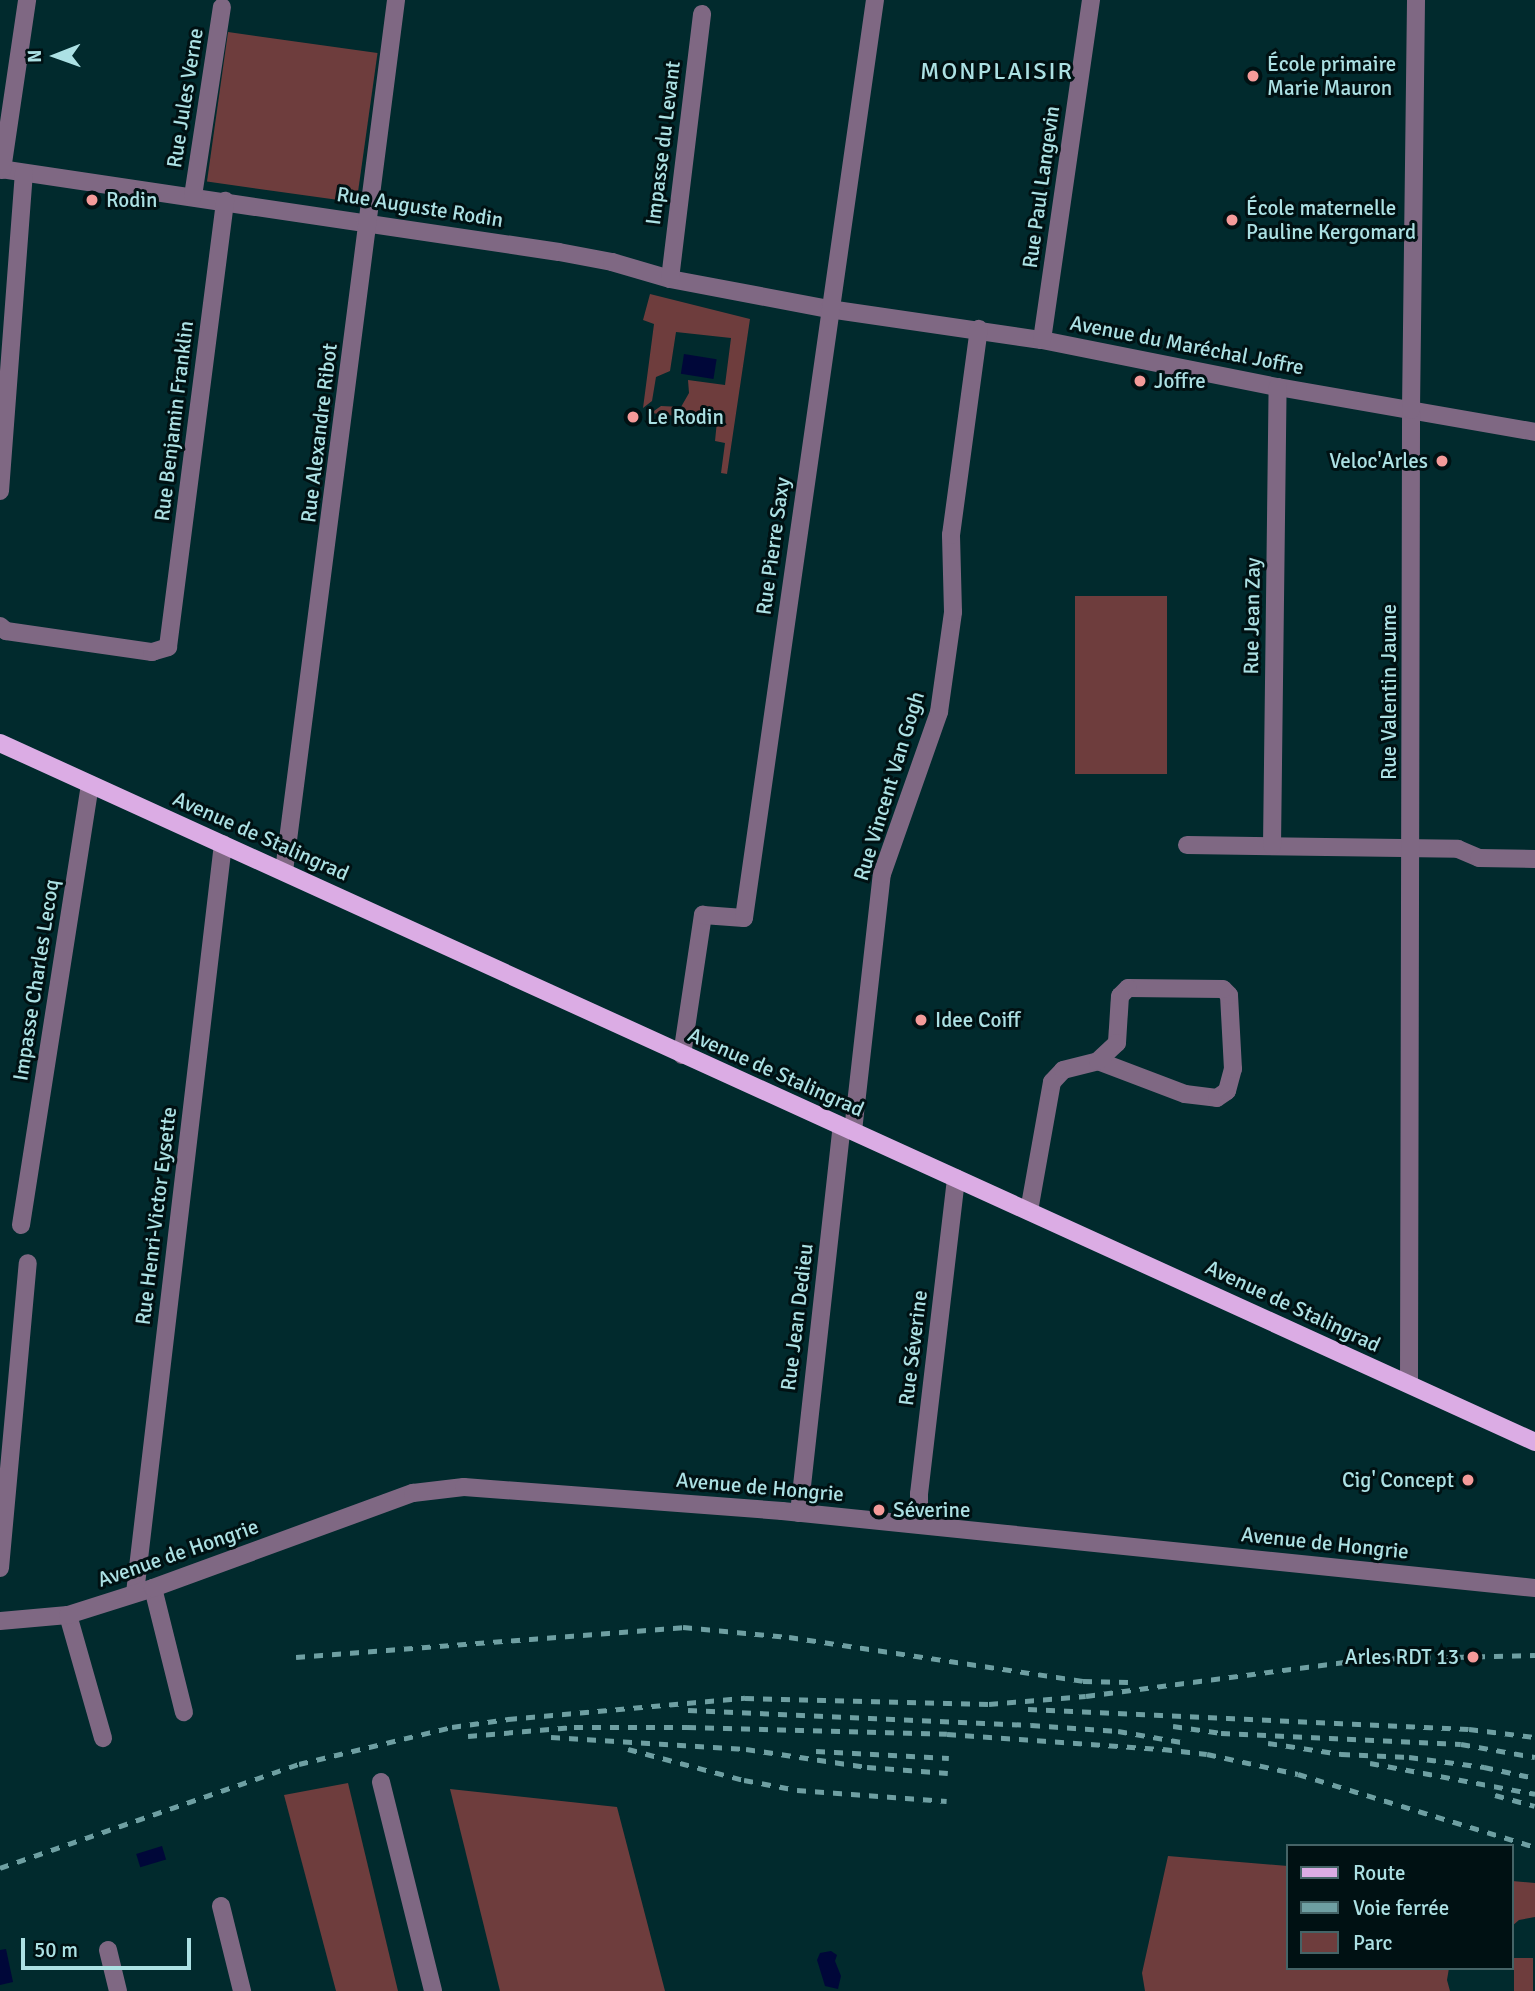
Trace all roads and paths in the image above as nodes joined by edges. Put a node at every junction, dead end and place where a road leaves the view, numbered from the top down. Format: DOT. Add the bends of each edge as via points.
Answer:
graph roads {
  1 [pos="27,0"];
  2 [pos="396,0"];
  3 [pos="875,0"];
  4 [pos="1091,0"];
  5 [pos="1416,0"];
  6 [pos="222,7"];
  7 [pos="702,14"];
  8 [pos="1,170"];
  9 [pos="24,173"];
  10 [pos="193,196"];
  11 [pos="225,201"];
  12 [pos="368,222"];
  13 [pos="670,279"];
  14 [pos="829,309"];
  15 [pos="979,329"];
  16 [pos="1042,340"];
  17 [pos="1278,387"];
  18 [pos="1410,410"];
  19 [pos="1535,432"];
  20 [pos="0,491"];
  21 [pos="0,626"];
  22 [pos="0,743"];
  23 [pos="90,784"];
  24 [pos="223,844"];
  25 [pos="1187,845"];
  26 [pos="1272,846"];
  27 [pos="1412,848"];
  28 [pos="1535,859"];
  29 [pos="284,871"];
  30 [pos="682,1055"];
  31 [pos="1098,1061"];
  32 [pos="848,1128"];
  33 [pos="956,1178"];
  34 [pos="1029,1211"];
  35 [pos="21,1225"];
  36 [pos="28,1263"];
  37 [pos="1409,1384"];
  38 [pos="1535,1442"];
  39 [pos="799,1513"];
  40 [pos="919,1524"];
  41 [pos="0,1568"];
  42 [pos="153,1588"];
  43 [pos="1535,1588"];
  44 [pos="135,1593"];
  45 [pos="68,1615"];
  46 [pos="0,1621"];
  47 [pos="184,1712"];
  48 [pos="103,1738"];
  49 [pos="381,1782"];
  50 [pos="221,1906"];
  51 [pos="108,1950"];
  52 [pos="118,1991"];
  53 [pos="242,1991"];
  54 [pos="433,1991"];
  1 -- 8 [label="street"];
  2 -- 12 [label="street, Rue Alexandre Ribot"];
  3 -- 14 [label="street, Rue Pierre Saxy"];
  4 -- 16 [label="street, Rue Paul Langevin"];
  5 -- 18 [label="street, Rue Valentin Jaume"];
  6 -- 10 [label="street, Rue Jules Verne"];
  7 -- 13 [label="street, Impasse du Levant"];
  8 -- 9 [label="street, Rue Auguste Rodin"];
  9 -- 10 [label="street, Rue Auguste Rodin"];
  9 -- 20 [label="street"];
  10 -- 11 [label="street, Rue Auguste Rodin"];
  11 -- 12 [label="street, Rue Auguste Rodin"];
  11 -- 21 [label="street, Rue Benjamin Franklin" via="169,647 152,652 6,631"];
  12 -- 13 [label="street, Rue Auguste Rodin" via="612,262"];
  12 -- 29 [label="street, Rue Alexandre Ribot"];
  13 -- 14 [label="street, Rue Auguste Rodin"];
  14 -- 15 [label="street, Avenue du Maréchal Joffre"];
  14 -- 30 [label="street, Rue Pierre Saxy" via="744,918 703,915"];
  15 -- 16 [label="street, Avenue du Maréchal Joffre"];
  15 -- 32 [label="street, Rue Vincent Van Gogh" via="950,535 953,612 939,712 882,874"];
  16 -- 17 [label="street, Avenue du Maréchal Joffre"];
  17 -- 18 [label="street, Avenue du Maréchal Joffre"];
  17 -- 26 [label="street, Rue Jean Zay"];
  18 -- 19 [label="street, Avenue du Maréchal Joffre"];
  18 -- 27 [label="street, Rue Valentin Jaume"];
  22 -- 23 [label="main road, Avenue de Stalingrad"];
  23 -- 24 [label="main road, Avenue de Stalingrad"];
  23 -- 35 [label="street, Impasse Charles Lecoq"];
  24 -- 29 [label="main road, Avenue de Stalingrad"];
  24 -- 44 [label="street, Rue Henri-Victor Eysette"];
  25 -- 26 [label="street"];
  26 -- 27 [label="street"];
  27 -- 28 [label="street" via="1458,849 1479,858"];
  27 -- 37 [label="street, Rue Valentin Jaume"];
  29 -- 30 [label="main road, Avenue de Stalingrad"];
  30 -- 32 [label="main road, Avenue de Stalingrad"];
  31 -- 31 [label="street" via="1185,1094 1217,1098 1227,1091 1233,1069 1229,996 1223,989 1128,988 1120,996 1117,1043"];
  31 -- 34 [label="street" via="1063,1070 1052,1082"];
  32 -- 33 [label="main road, Avenue de Stalingrad"];
  32 -- 39 [label="street, Rue Jean Dedieu"];
  33 -- 34 [label="main road, Avenue de Stalingrad"];
  33 -- 40 [label="street, Rue Séverine"];
  34 -- 37 [label="main road, Avenue de Stalingrad"];
  36 -- 41 [label="street"];
  37 -- 38 [label="main road, Avenue de Stalingrad"];
  39 -- 40 [label="street, Avenue de Hongrie"];
  39 -- 42 [label="street, Avenue de Hongrie" via="464,1487 413,1493"];
  40 -- 43 [label="street, Avenue de Hongrie"];
  42 -- 44 [label="street, Avenue de Hongrie"];
  42 -- 47 [label="street"];
  44 -- 45 [label="street, Avenue de Hongrie"];
  45 -- 46 [label="street, Avenue de Hongrie"];
  45 -- 48 [label="street"];
  49 -- 54 [label="street"];
  50 -- 53 [label="street"];
  51 -- 52 [label="street"];
}
